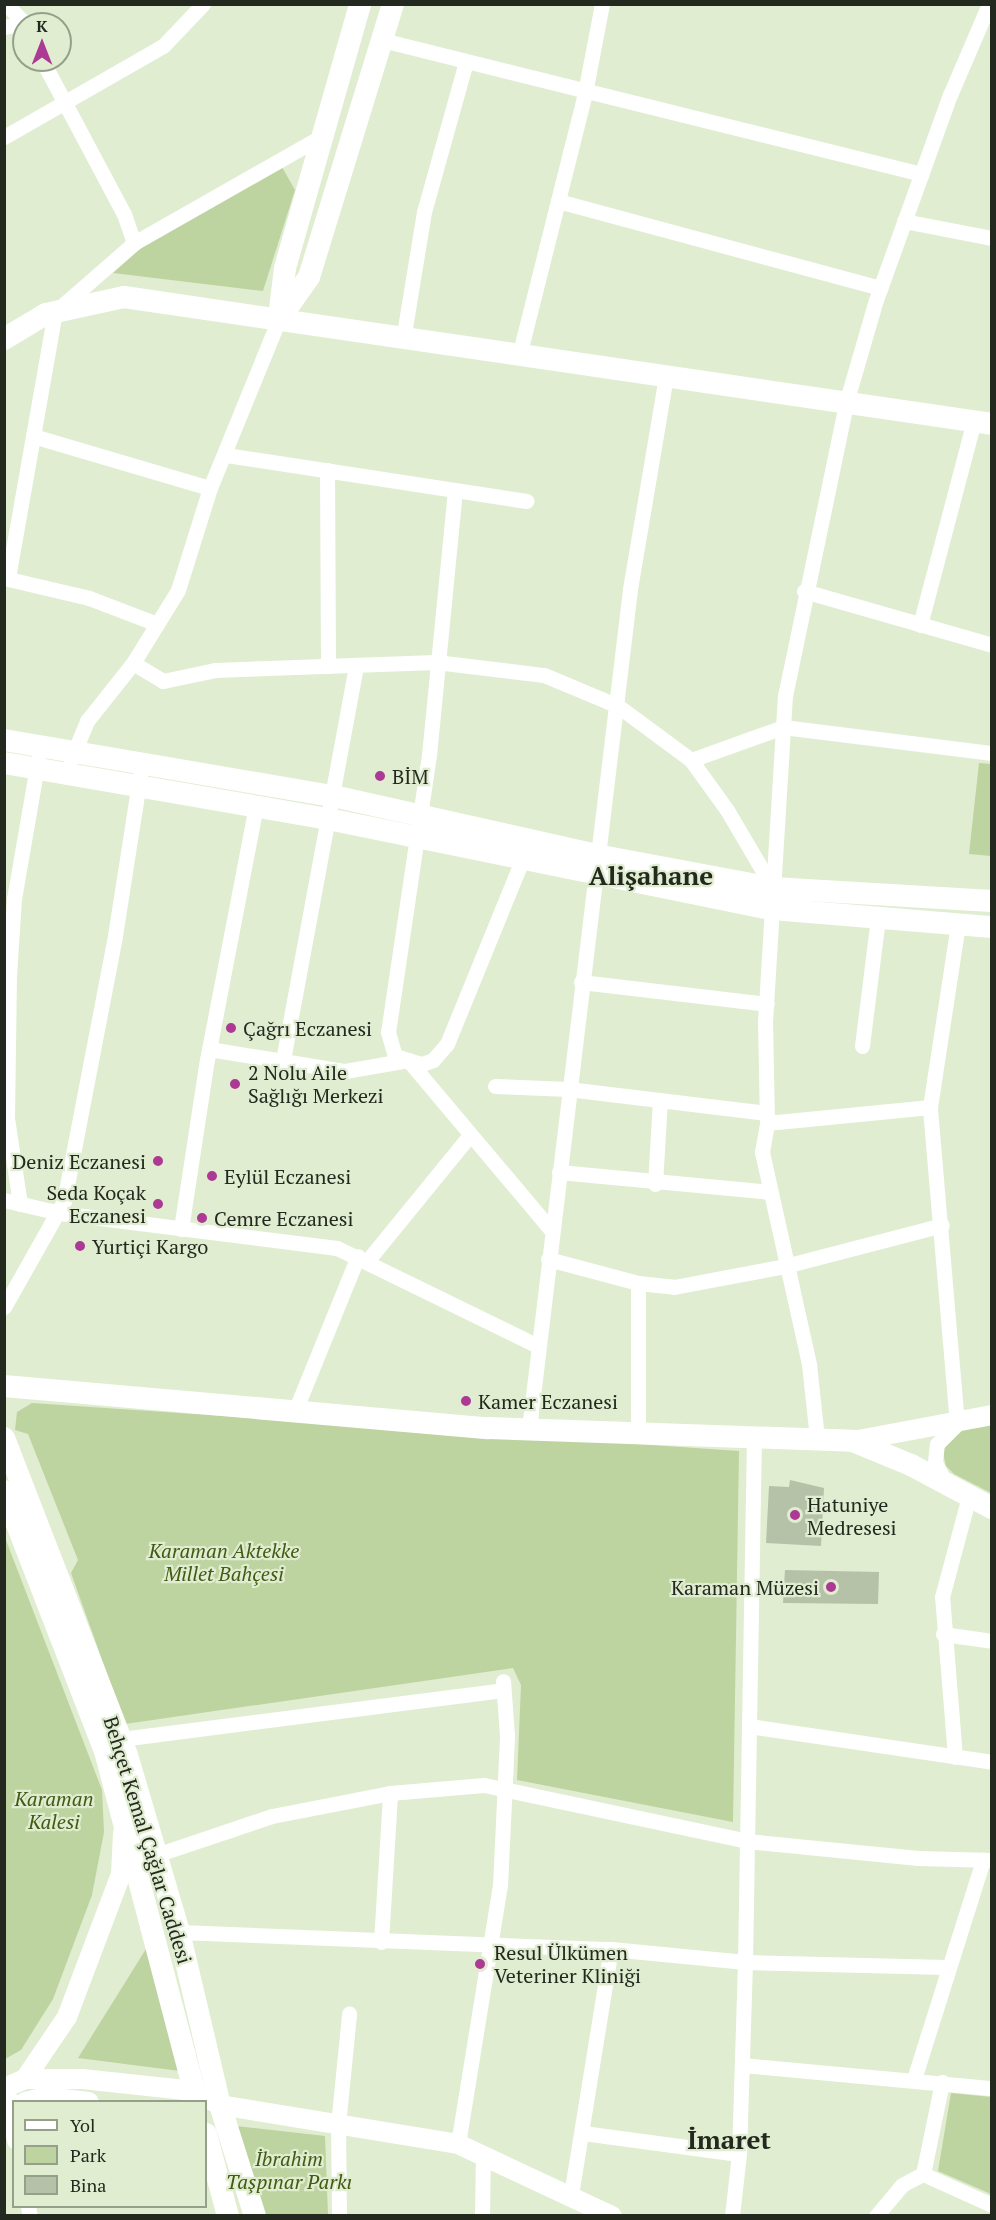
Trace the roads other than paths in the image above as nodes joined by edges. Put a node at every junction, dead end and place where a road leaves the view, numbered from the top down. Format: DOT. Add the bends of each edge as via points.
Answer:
graph roads {
  1 [pos="203,4"];
  2 [pos="360,4"];
  3 [pos="393,4"];
  4 [pos="602,4"];
  5 [pos="989,4"];
  6 [pos="382,40"];
  7 [pos="466,62"];
  8 [pos="48,72"];
  9 [pos="585,93"];
  10 [pos="62,102"];
  11 [pos="324,135"];
  12 [pos="4,137"];
  13 [pos="922,174"];
  14 [pos="558,201"];
  15 [pos="904,221"];
  16 [pos="992,238"];
  17 [pos="134,243"];
  18 [pos="880,288"];
  19 [pos="55,312"];
  20 [pos="278,321"];
  21 [pos="4,339"];
  22 [pos="403,339"];
  23 [pos="519,356"];
  24 [pos="666,377"];
  25 [pos="846,403"];
  26 [pos="983,422"];
  27 [pos="33,436"];
  28 [pos="226,455"];
  29 [pos="327,470"];
  30 [pos="210,488"];
  31 [pos="455,490"];
  32 [pos="526,501"];
  33 [pos="6,578"];
  34 [pos="804,591"];
  35 [pos="157,624"];
  36 [pos="920,625"];
  37 [pos="992,645"];
  38 [pos="436,662"];
  39 [pos="133,663"];
  40 [pos="356,665"];
  41 [pos="328,666"];
  42 [pos="618,706"];
  43 [pos="783,727"];
  44 [pos="4,740"];
  45 [pos="992,753"];
  46 [pos="38,757"];
  47 [pos="691,760"];
  48 [pos="4,763"];
  49 [pos="70,763"];
  50 [pos="140,775"];
  51 [pos="333,796"];
  52 [pos="256,806"];
  53 [pos="328,819"];
  54 [pos="417,826"];
  55 [pos="523,858"];
  56 [pos="595,864"];
  57 [pos="773,899"];
  58 [pos="992,901"];
  59 [pos="878,918"];
  60 [pos="958,924"];
  61 [pos="992,927"];
  62 [pos="7,976"];
  63 [pos="581,982"];
  64 [pos="766,1004"];
  65 [pos="862,1046"];
  66 [pos="209,1049"];
  67 [pos="283,1060"];
  68 [pos="408,1060"];
  69 [pos="495,1086"];
  70 [pos="568,1089"];
  71 [pos="660,1100"];
  72 [pos="930,1107"];
  73 [pos="767,1118"];
  74 [pos="470,1136"];
  75 [pos="559,1172"];
  76 [pos="655,1184"];
  77 [pos="770,1192"];
  78 [pos="4,1200"];
  79 [pos="20,1204"];
  80 [pos="60,1213"];
  81 [pos="942,1225"];
  82 [pos="181,1229"];
  83 [pos="552,1231"];
  84 [pos="363,1258"];
  85 [pos="549,1259"];
  86 [pos="785,1266"];
  87 [pos="638,1283"];
  88 [pos="4,1307"];
  89 [pos="538,1346"];
  90 [pos="4,1386"];
  91 [pos="295,1411"];
  92 [pos="992,1415"];
  93 [pos="957,1424"];
  94 [pos="529,1429"];
  95 [pos="638,1434"];
  96 [pos="4,1438"];
  97 [pos="754,1438"];
  98 [pos="817,1438"];
  99 [pos="854,1441"];
  100 [pos="945,1483"];
  101 [pos="4,1491"];
  102 [pos="969,1496"];
  103 [pos="992,1508"];
  104 [pos="943,1634"];
  105 [pos="992,1641"];
  106 [pos="749,1726"];
  107 [pos="121,1739"];
  108 [pos="955,1756"];
  109 [pos="992,1762"];
  110 [pos="504,1790"];
  111 [pos="390,1793"];
  112 [pos="124,1821"];
  113 [pos="747,1840"];
  114 [pos="156,1855"];
  115 [pos="987,1860"];
  116 [pos="179,1932"];
  117 [pos="381,1942"];
  118 [pos="492,1944"];
  119 [pos="611,1949"];
  120 [pos="745,1962"];
  121 [pos="946,1967"];
  122 [pos="349,2014"];
  123 [pos="742,2065"];
  124 [pos="25,2079"];
  125 [pos="915,2079"];
  126 [pos="942,2082"];
  127 [pos="992,2088"];
  128 [pos="34,2100"];
  129 [pos="72,2100"];
  130 [pos="193,2100"];
  131 [pos="203,2100"];
  132 [pos="204,2100"];
  133 [pos="7,2101"];
  134 [pos="207,2103"];
  135 [pos="207,2109"];
  136 [pos="338,2125"];
  137 [pos="12,2130"];
  138 [pos="583,2133"];
  139 [pos="207,2138"];
  140 [pos="458,2144"];
  141 [pos="483,2154"];
  142 [pos="739,2154"];
  143 [pos="923,2174"];
  144 [pos="571,2195"];
  145 [pos="992,2205"];
  146 [pos="228,2216"];
  147 [pos="255,2216"];
  148 [pos="339,2216"];
  149 [pos="482,2216"];
  150 [pos="612,2216"];
  151 [pos="732,2216"];
  152 [pos="876,2216"];
  1 -- 10 [label="street" via="163,46"];
  2 -- 11 [label="main road"];
  3 -- 6 [label="main road"];
  4 -- 9 [label="street"];
  5 -- 13 [label="street"];
  6 -- 7 [label="street"];
  6 -- 20 [label="main road" via="309,277"];
  7 -- 9 [label="street"];
  7 -- 22 [label="street" via="424,212"];
  8 -- 10 [label="street"];
  9 -- 13 [label="street"];
  9 -- 14 [label="street"];
  10 -- 12 [label="street"];
  10 -- 17 [label="street" via="124,214"];
  11 -- 17 [label="street"];
  11 -- 20 [label="main road" via="285,268"];
  13 -- 15 [label="street"];
  14 -- 18 [label="street"];
  14 -- 23 [label="street"];
  15 -- 16 [label="street"];
  15 -- 18 [label="street"];
  17 -- 19 [label="street"];
  18 -- 25 [label="street"];
  19 -- 20 [label="main road" via="124,297"];
  19 -- 21 [label="main road"];
  19 -- 27 [label="street"];
  20 -- 22 [label="main road"];
  20 -- 28 [label="street"];
  22 -- 23 [label="main road"];
  23 -- 24 [label="main road"];
  24 -- 25 [label="main road"];
  24 -- 42 [label="street" via="630,590"];
  25 -- 26 [label="main road"];
  25 -- 34 [label="street"];
  26 -- 36 [label="street"];
  27 -- 30 [label="street"];
  27 -- 33 [label="street"];
  28 -- 29 [label="street"];
  28 -- 30 [label="street"];
  29 -- 31 [label="street"];
  29 -- 41 [label="street"];
  30 -- 35 [label="street" via="178,590"];
  31 -- 32 [label="street"];
  31 -- 38 [label="street"];
  33 -- 35 [label="street" via="89,598"];
  34 -- 36 [label="street"];
  34 -- 43 [label="street"];
  35 -- 39 [label="street"];
  36 -- 37 [label="street"];
  38 -- 40 [label="street"];
  38 -- 42 [label="street" via="544,675"];
  38 -- 54 [label="street"];
  39 -- 41 [label="street" via="163,681 215,670"];
  39 -- 49 [label="street" via="87,721"];
  40 -- 41 [label="street"];
  40 -- 51 [label="street"];
  42 -- 47 [label="street"];
  42 -- 56 [label="street"];
  43 -- 45 [label="street"];
  43 -- 47 [label="street"];
  43 -- 57 [label="street"];
  44 -- 46 [label="main road"];
  46 -- 48 [label="main road"];
  46 -- 49 [label="main road"];
  46 -- 62 [label="street" via="14,899"];
  47 -- 57 [label="street" via="728,810"];
  49 -- 50 [label="main road"];
  50 -- 51 [label="main road"];
  50 -- 52 [label="main road"];
  50 -- 80 [label="street" via="114,942"];
  51 -- 53 [label="street"];
  51 -- 54 [label="main road"];
  52 -- 53 [label="main road"];
  52 -- 66 [label="street"];
  53 -- 54 [label="main road"];
  53 -- 67 [label="street"];
  54 -- 55 [label="main road"];
  54 -- 56 [label="main road"];
  54 -- 68 [label="street" via="388,1032 395,1056"];
  55 -- 56 [label="main road"];
  55 -- 68 [label="street" via="447,1044 433,1060"];
  56 -- 57 [label="main road"];
  56 -- 63 [label="street"];
  57 -- 58 [label="main road"];
  57 -- 59 [label="main road"];
  57 -- 64 [label="street"];
  59 -- 60 [label="main road"];
  59 -- 65 [label="street"];
  60 -- 61 [label="main road"];
  60 -- 72 [label="street"];
  62 -- 79 [label="street" via="7,1118"];
  63 -- 64 [label="street"];
  63 -- 70 [label="street"];
  64 -- 73 [label="street"];
  66 -- 67 [label="street"];
  66 -- 82 [label="street"];
  67 -- 68 [label="street" via="345,1071"];
  68 -- 74 [label="street"];
  69 -- 70 [label="street"];
  70 -- 71 [label="street"];
  70 -- 75 [label="street"];
  71 -- 73 [label="street"];
  71 -- 76 [label="street"];
  72 -- 73 [label="street"];
  72 -- 81 [label="street"];
  73 -- 77 [label="street" via="762,1152"];
  74 -- 83 [label="street"];
  74 -- 84 [label="street"];
  75 -- 76 [label="street"];
  75 -- 83 [label="street"];
  76 -- 77 [label="street"];
  77 -- 86 [label="street"];
  78 -- 79 [label="street"];
  79 -- 80 [label="street"];
  80 -- 82 [label="street"];
  80 -- 88 [label="street"];
  81 -- 86 [label="street"];
  81 -- 93 [label="street"];
  82 -- 84 [label="street" via="324,1246"];
  83 -- 85 [label="street"];
  84 -- 89 [label="street"];
  84 -- 91 [label="street"];
  85 -- 87 [label="street"];
  85 -- 89 [label="street"];
  86 -- 87 [label="street" via="674,1287"];
  86 -- 98 [label="street" via="809,1364"];
  87 -- 95 [label="street"];
  89 -- 94 [label="street"];
  90 -- 91 [label="main road"];
  91 -- 94 [label="main road"];
  92 -- 93 [label="street"];
  93 -- 99 [label="street"];
  93 -- 100 [label="street" via="937,1444 935,1462"];
  94 -- 95 [label="main road"];
  95 -- 97 [label="main road"];
  96 -- 107 [label="main road, Behçet Kemal Çağlar Caddesi"];
  97 -- 98 [label="main road"];
  97 -- 106 [label="street"];
  98 -- 99 [label="main road"];
  99 -- 100 [label="main road"];
  100 -- 102 [label="main road"];
  101 -- 112 [label="main road, Behçet Kemal Çağlar Caddesi" via="105,1751"];
  102 -- 103 [label="main road"];
  102 -- 104 [label="street" via="942,1597"];
  104 -- 105 [label="street"];
  104 -- 108 [label="street"];
  106 -- 108 [label="street"];
  106 -- 113 [label="street"];
  107 -- 110 [label="street" via="503,1685"];
  107 -- 114 [label="main road, Behçet Kemal Çağlar Caddesi"];
  108 -- 109 [label="street"];
  110 -- 111 [label="street" via="484,1785"];
  110 -- 113 [label="street"];
  110 -- 118 [label="street"];
  111 -- 114 [label="street" via="273,1816"];
  111 -- 117 [label="street"];
  112 -- 124 [label="street" via="121,1874 104,1923 67,2017"];
  112 -- 131 [label="main road, Behçet Kemal Çağlar Caddesi"];
  113 -- 115 [label="street" via="918,1858"];
  113 -- 120 [label="street"];
  114 -- 116 [label="main road, Behçet Kemal Çağlar Caddesi"];
  115 -- 121 [label="street"];
  116 -- 117 [label="street"];
  116 -- 132 [label="main road, Behçet Kemal Çağlar Caddesi"];
  117 -- 118 [label="street"];
  118 -- 119 [label="street"];
  118 -- 140 [label="street"];
  119 -- 120 [label="street"];
  119 -- 138 [label="street"];
  120 -- 121 [label="street"];
  120 -- 123 [label="street"];
  121 -- 125 [label="street"];
  122 -- 136 [label="street"];
  123 -- 125 [label="street"];
  123 -- 142 [label="street"];
  124 -- 130 [label="street" via="82,2079"];
  124 -- 133 [label="street"];
  125 -- 126 [label="street"];
  126 -- 127 [label="street"];
  126 -- 143 [label="street"];
  128 -- 129 [label="street"];
  133 -- 137 [label="street"];
  134 -- 136 [label="street"];
  135 -- 147 [label="main road, Behçet Kemal Çağlar Caddesi"];
  136 -- 140 [label="street"];
  136 -- 148 [label="street"];
  138 -- 142 [label="street"];
  138 -- 144 [label="street"];
  139 -- 146 [label="main road"];
  140 -- 141 [label="street"];
  141 -- 144 [label="street"];
  141 -- 149 [label="street"];
  142 -- 151 [label="street"];
  143 -- 145 [label="street"];
  143 -- 152 [label="street" via="902,2186"];
  144 -- 150 [label="street"];
}
